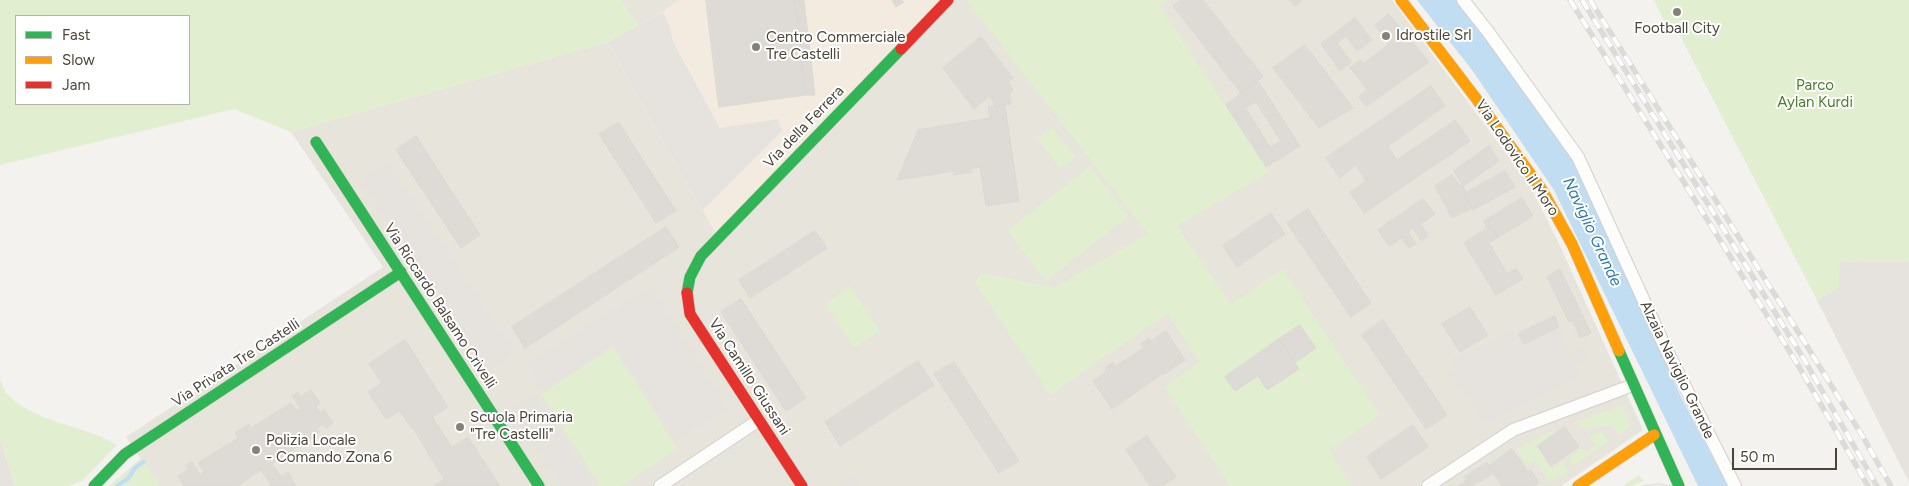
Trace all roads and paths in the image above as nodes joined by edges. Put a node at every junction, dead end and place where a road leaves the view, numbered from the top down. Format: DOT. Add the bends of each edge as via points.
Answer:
graph roads {
  1 [pos="948,0"];
  2 [pos="1401,0"];
  3 [pos="1463,0"];
  4 [pos="316,142"];
  5 [pos="401,272"];
  6 [pos="688,280"];
  7 [pos="1633,385"];
  8 [pos="759,420"];
  9 [pos="1654,435"];
  10 [pos="94,486"];
  11 [pos="539,486"];
  12 [pos="660,486"];
  13 [pos="802,486"];
  14 [pos="1428,486"];
  15 [pos="1578,486"];
  16 [pos="1679,486"];
  17 [pos="1735,486"];
  1 -- 6 [label="street, Via della Ferrera" via="701,256"];
  2 -- 7 [label="street, Via Lodovico il Moro" via="1542,190 1574,251"];
  3 -- 17 [label="street, Alzaia Naviglio Grande" via="1578,157 1666,349"];
  4 -- 5 [label="street, Via Riccardo Balsamo Crivelli"];
  5 -- 10 [label="street, Via Privata Tre Castelli" via="125,454"];
  5 -- 11 [label="street, Via Riccardo Balsamo Crivelli"];
  6 -- 8 [label="street, Via Camillo Giussani" via="686,291 690,314"];
  7 -- 9 [label="street, Via Lodovico il Moro"];
  7 -- 14 [label="street" via="1513,430"];
  8 -- 12 [label="street"];
  8 -- 13 [label="street, Via Camillo Giussani"];
  9 -- 15 [label="street"];
  9 -- 16 [label="street, Via Lodovico il Moro"];
}
